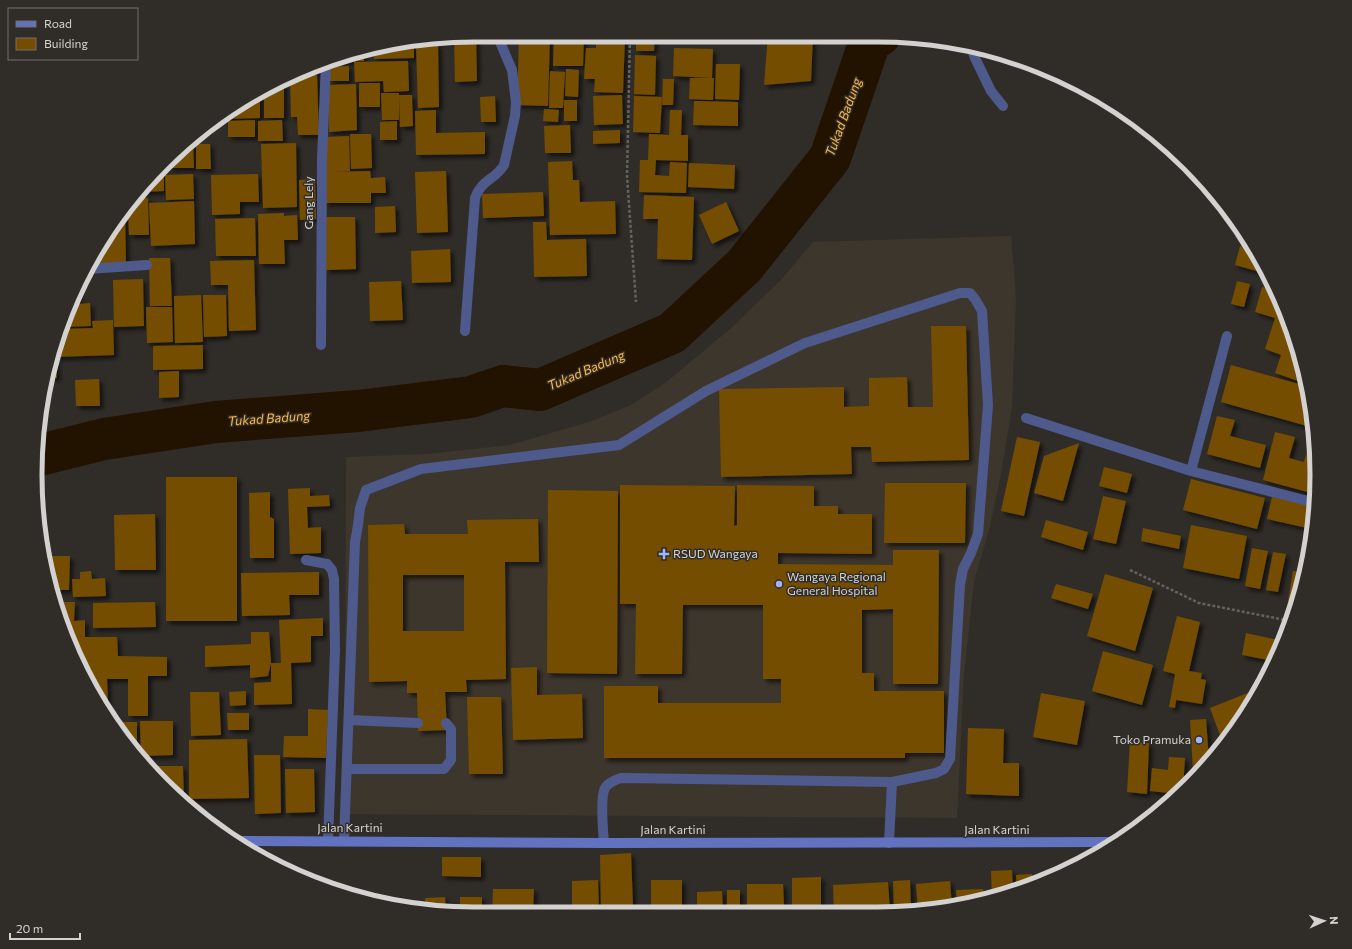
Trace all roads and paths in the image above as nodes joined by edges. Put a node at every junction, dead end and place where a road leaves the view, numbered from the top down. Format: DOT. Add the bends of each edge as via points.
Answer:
graph roads {
  1 [pos="500,42"];
  2 [pos="630,42"];
  3 [pos="973,53"];
  4 [pos="326,69"];
  5 [pos="1004,106"];
  6 [pos="147,265"];
  7 [pos="95,268"];
  8 [pos="636,302"];
  9 [pos="465,331"];
  10 [pos="1227,336"];
  11 [pos="321,345"];
  12 [pos="1026,418"];
  13 [pos="1191,471"];
  14 [pos="1309,501"];
  15 [pos="306,560"];
  16 [pos="1130,570"];
  17 [pos="1285,620"];
  18 [pos="349,720"];
  19 [pos="418,723"];
  20 [pos="446,723"];
  21 [pos="347,769"];
  22 [pos="892,782"];
  23 [pos="328,841"];
  24 [pos="344,841"];
  25 [pos="247,842"];
  26 [pos="1105,842"];
  27 [pos="604,843"];
  28 [pos="889,843"];
  1 -- 9 [label="street" via="512,70 515,116 504,165 482,185 475,198"];
  2 -- 8 [label="path" via="626,176"];
  3 -- 5 [label="street" via="991,91"];
  4 -- 11 [label="street, Gang Lely" via="322,159"];
  6 -- 7 [label="street"];
  10 -- 13 [label="street"];
  12 -- 13 [label="street"];
  13 -- 14 [label="street"];
  15 -- 23 [label="street" via="327,564 334,579 335,650"];
  16 -- 17 [label="path" via="1199,603"];
  18 -- 19 [label="street"];
  18 -- 21 [label="street"];
  18 -- 22 [label="street" via="355,542 360,508 366,490 421,469 619,446 706,391 805,344 960,293 970,293 982,311 988,405 978,534 963,569 960,585 950,759 944,768 936,773"];
  20 -- 21 [label="street" via="451,729 451,760 444,769"];
  21 -- 24 [label="street"];
  22 -- 27 [label="street" via="621,778 605,788 602,796"];
  22 -- 28 [label="street"];
  23 -- 24 [label="main road, Jalan Kartini"];
  23 -- 25 [label="main road, Jalan Kartini"];
  24 -- 27 [label="main road, Jalan Kartini"];
  26 -- 28 [label="main road, Jalan Kartini"];
  27 -- 28 [label="main road, Jalan Kartini"];
}
